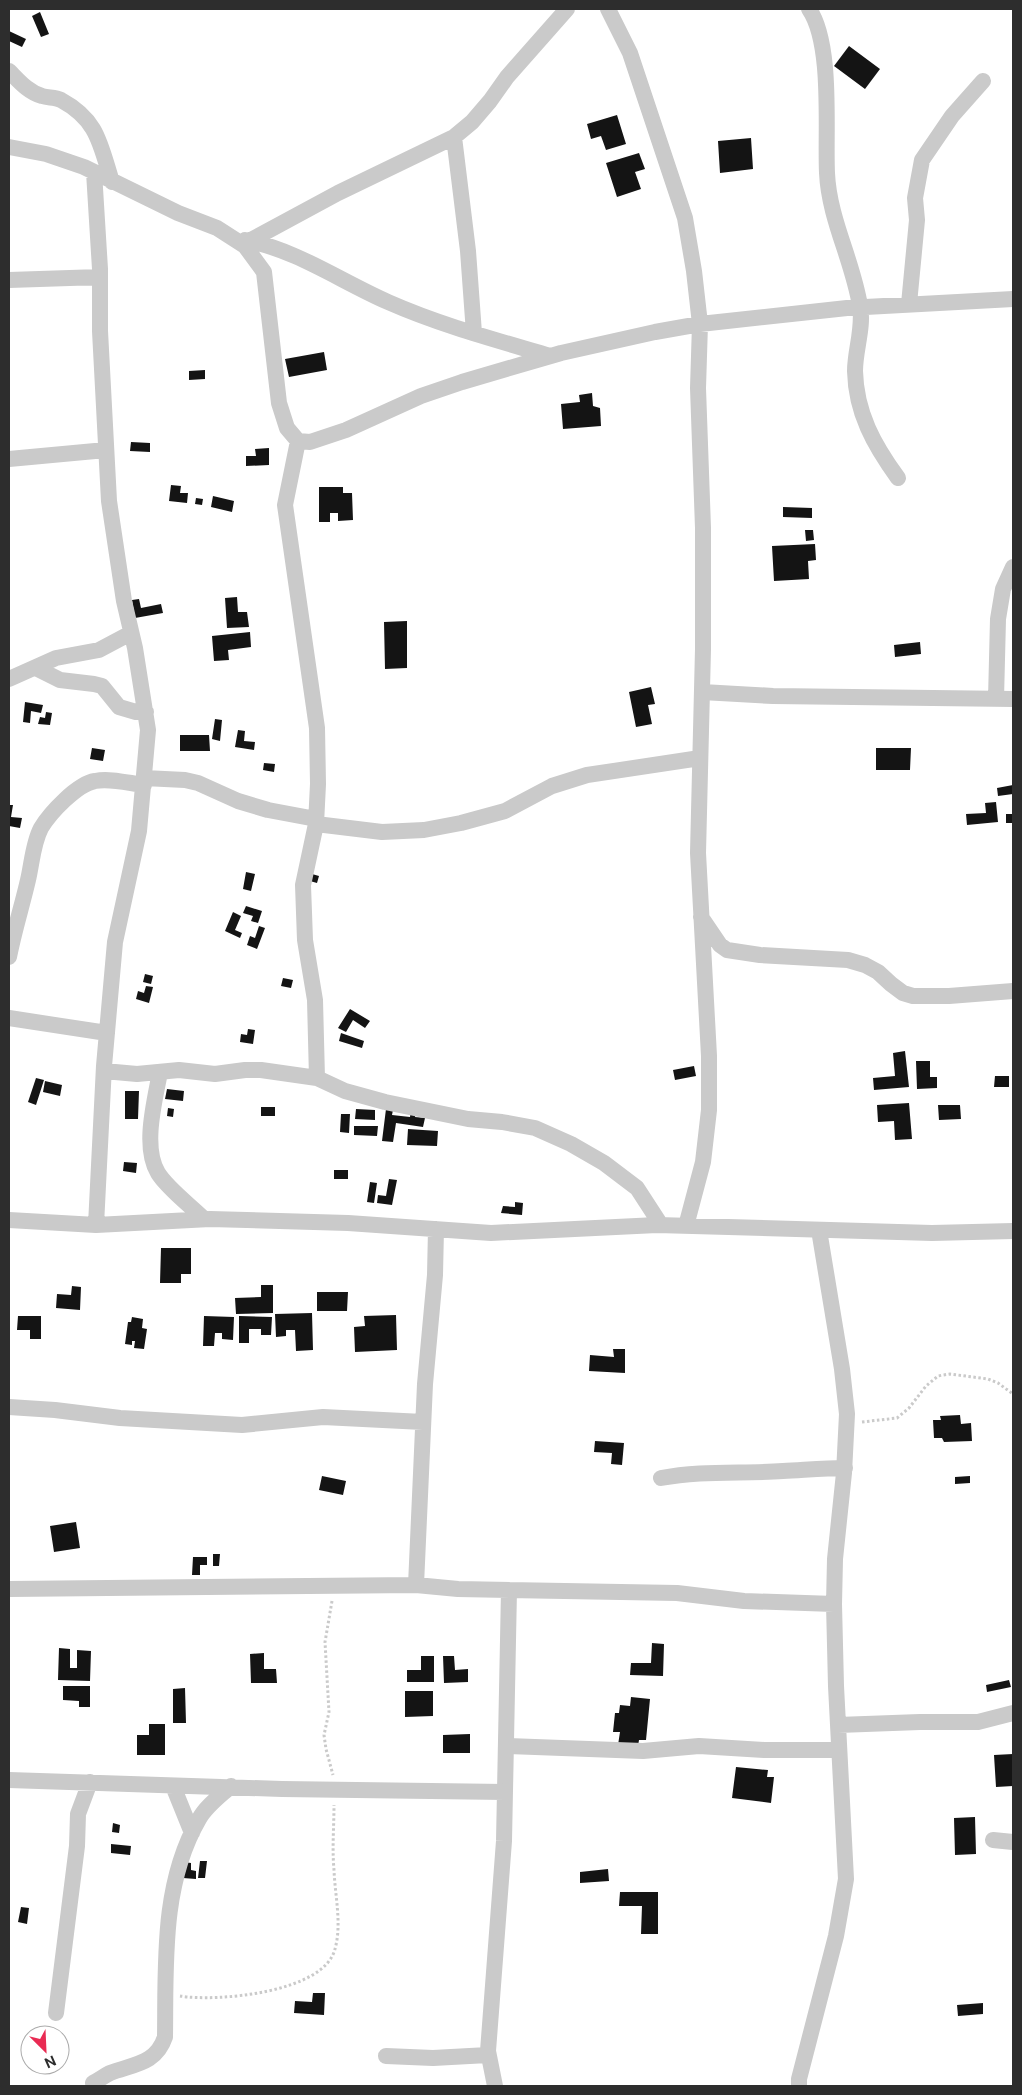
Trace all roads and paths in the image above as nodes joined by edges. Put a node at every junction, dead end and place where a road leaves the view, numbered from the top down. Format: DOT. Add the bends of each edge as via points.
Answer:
graph roads {
  1 [pos="567,9"];
  2 [pos="608,9"];
  3 [pos="809,9"];
  4 [pos="9,71"];
  5 [pos="983,81"];
  6 [pos="454,137"];
  7 [pos="9,147"];
  8 [pos="94,172"];
  9 [pos="112,182"];
  10 [pos="230,237"];
  11 [pos="249,241"];
  12 [pos="100,277"];
  13 [pos="9,280"];
  14 [pos="1013,299"];
  15 [pos="909,304"];
  16 [pos="861,307"];
  17 [pos="700,324"];
  18 [pos="474,333"];
  19 [pos="551,356"];
  20 [pos="298,441"];
  21 [pos="106,450"];
  22 [pos="9,459"];
  23 [pos="898,478"];
  24 [pos="1013,567"];
  25 [pos="131,633"];
  26 [pos="36,668"];
  27 [pos="9,679"];
  28 [pos="702,692"];
  29 [pos="996,698"];
  30 [pos="1013,699"];
  31 [pos="146,712"];
  32 [pos="700,758"];
  33 [pos="144,782"];
  34 [pos="316,822"];
  35 [pos="700,915"];
  36 [pos="9,955"];
  37 [pos="1013,991"];
  38 [pos="9,1018"];
  39 [pos="107,1033"];
  40 [pos="104,1070"];
  41 [pos="160,1072"];
  42 [pos="317,1078"];
  43 [pos="204,1219"];
  44 [pos="9,1220"];
  45 [pos="96,1225"];
  46 [pos="661,1225"];
  47 [pos="686,1226"];
  48 [pos="436,1230"];
  49 [pos="819,1230"];
  50 [pos="1013,1231"];
  51 [pos="1013,1394"];
  52 [pos="9,1407"];
  53 [pos="423,1422"];
  54 [pos="847,1426"];
  55 [pos="845,1468"];
  56 [pos="661,1478"];
  57 [pos="416,1585"];
  58 [pos="336,1586"];
  59 [pos="9,1589"];
  60 [pos="509,1590"];
  61 [pos="834,1604"];
  62 [pos="1013,1713"];
  63 [pos="838,1725"];
  64 [pos="506,1746"];
  65 [pos="839,1750"];
  66 [pos="9,1780"];
  67 [pos="90,1782"];
  68 [pos="173,1786"];
  69 [pos="231,1786"];
  70 [pos="337,1789"];
  71 [pos="505,1792"];
  72 [pos="192,1833"];
  73 [pos="993,1840"];
  74 [pos="1013,1842"];
  75 [pos="165,1989"];
  76 [pos="56,2012"];
  77 [pos="488,2055"];
  78 [pos="386,2056"];
  79 [pos="93,2083"];
  80 [pos="495,2086"];
  81 [pos="799,2086"];
  1 -- 6 [label="street" via="472,122"];
  2 -- 17 [label="street" via="630,53 685,218"];
  3 -- 16 [label="street" via="814,17 824,63 827,175 838,230"];
  4 -- 9 [label="street" via="28,90 59,99 84,116 97,133"];
  5 -- 15 [label="street" via="952,116 922,160 916,198"];
  6 -- 11 [label="street" via="338,193"];
  6 -- 18 [label="street"];
  7 -- 8 [label="street" via="46,154"];
  8 -- 9 [label="street"];
  8 -- 12 [label="street"];
  9 -- 10 [label="street" via="217,228"];
  10 -- 11 [label="street"];
  10 -- 20 [label="street" via="245,246 264,272 279,403 287,428"];
  11 -- 18 [label="street" via="302,259 388,302"];
  12 -- 13 [label="street"];
  12 -- 21 [label="street"];
  14 -- 15 [label="street"];
  15 -- 16 [label="street"];
  16 -- 17 [label="street"];
  16 -- 23 [label="street" via="856,370 858,400 877,448"];
  17 -- 19 [label="street"];
  17 -- 28 [label="street"];
  18 -- 19 [label="street"];
  19 -- 20 [label="street" via="430,393 346,430 310,442"];
  20 -- 34 [label="street" via="285,505 317,728"];
  21 -- 22 [label="street"];
  21 -- 25 [label="street" via="110,501"];
  24 -- 29 [label="street" via="1003,589 998,619"];
  25 -- 26 [label="street" via="98,650 56,658"];
  25 -- 31 [label="street"];
  26 -- 27 [label="street"];
  26 -- 31 [label="street" via="60,680 102,686 119,707"];
  28 -- 29 [label="street" via="773,696"];
  28 -- 32 [label="street"];
  29 -- 30 [label="street"];
  31 -- 33 [label="street" via="148,730"];
  32 -- 34 [label="street" via="586,775 552,786 505,811 424,830 382,832"];
  32 -- 35 [label="street"];
  33 -- 34 [label="street" via="185,780 212,788 238,801"];
  33 -- 36 [label="street" via="95,781 81,786 41,828"];
  33 -- 39 [label="street" via="139,831 116,942"];
  34 -- 42 [label="street" via="303,885 305,940 315,1000"];
  35 -- 37 [label="street" via="727,950 848,960 878,972 903,993 913,996"];
  35 -- 47 [label="street" via="709,1110 703,1162"];
  38 -- 39 [label="street"];
  39 -- 40 [label="street"];
  40 -- 41 [label="street" via="137,1074"];
  40 -- 45 [label="street"];
  41 -- 42 [label="street" via="179,1070 215,1074 261,1070"];
  41 -- 43 [label="street" via="150,1139 152,1160 158,1174 170,1188"];
  42 -- 46 [label="street" via="345,1091 385,1102 468,1119 535,1128 572,1144 637,1188"];
  43 -- 45 [label="street"];
  43 -- 48 [label="street" via="348,1223"];
  44 -- 45 [label="street"];
  46 -- 47 [label="street"];
  46 -- 48 [label="street" via="491,1234"];
  47 -- 49 [label="street"];
  48 -- 53 [label="street"];
  49 -- 50 [label="street"];
  49 -- 54 [label="street" via="842,1369"];
  51 -- 54 [label="path" via="988,1379 943,1375 926,1386 897,1418 867,1420"];
  52 -- 53 [label="street" via="242,1425 323,1417"];
  53 -- 57 [label="street"];
  54 -- 55 [label="street"];
  55 -- 56 [label="street" via="693,1473"];
  55 -- 61 [label="street" via="835,1559"];
  57 -- 58 [label="street"];
  57 -- 60 [label="street"];
  58 -- 59 [label="street"];
  58 -- 70 [label="path" via="325,1642 328,1712 324,1735"];
  60 -- 61 [label="street" via="677,1593 744,1601"];
  60 -- 64 [label="street"];
  61 -- 63 [label="street"];
  62 -- 63 [label="street" via="978,1722"];
  63 -- 65 [label="street"];
  64 -- 65 [label="street" via="643,1751 699,1746"];
  64 -- 71 [label="street"];
  65 -- 81 [label="street" via="846,1879 836,1936"];
  66 -- 67 [label="street"];
  67 -- 68 [label="street"];
  67 -- 76 [label="street" via="78,1814 77,1846"];
  68 -- 69 [label="street"];
  68 -- 72 [label="street"];
  69 -- 70 [label="street"];
  69 -- 72 [label="street" via="199,1818"];
  70 -- 71 [label="street"];
  70 -- 75 [label="path" via="334,1868 338,1927 335,1951 324,1968 286,1987 264,1993 201,1998 176,1995"];
  71 -- 77 [label="street"];
  72 -- 75 [label="street" via="172,1893"];
  73 -- 74 [label="street"];
  75 -- 79 [label="street" via="165,2037 161,2048 144,2061"];
  77 -- 78 [label="street"];
  77 -- 80 [label="street"];
}
